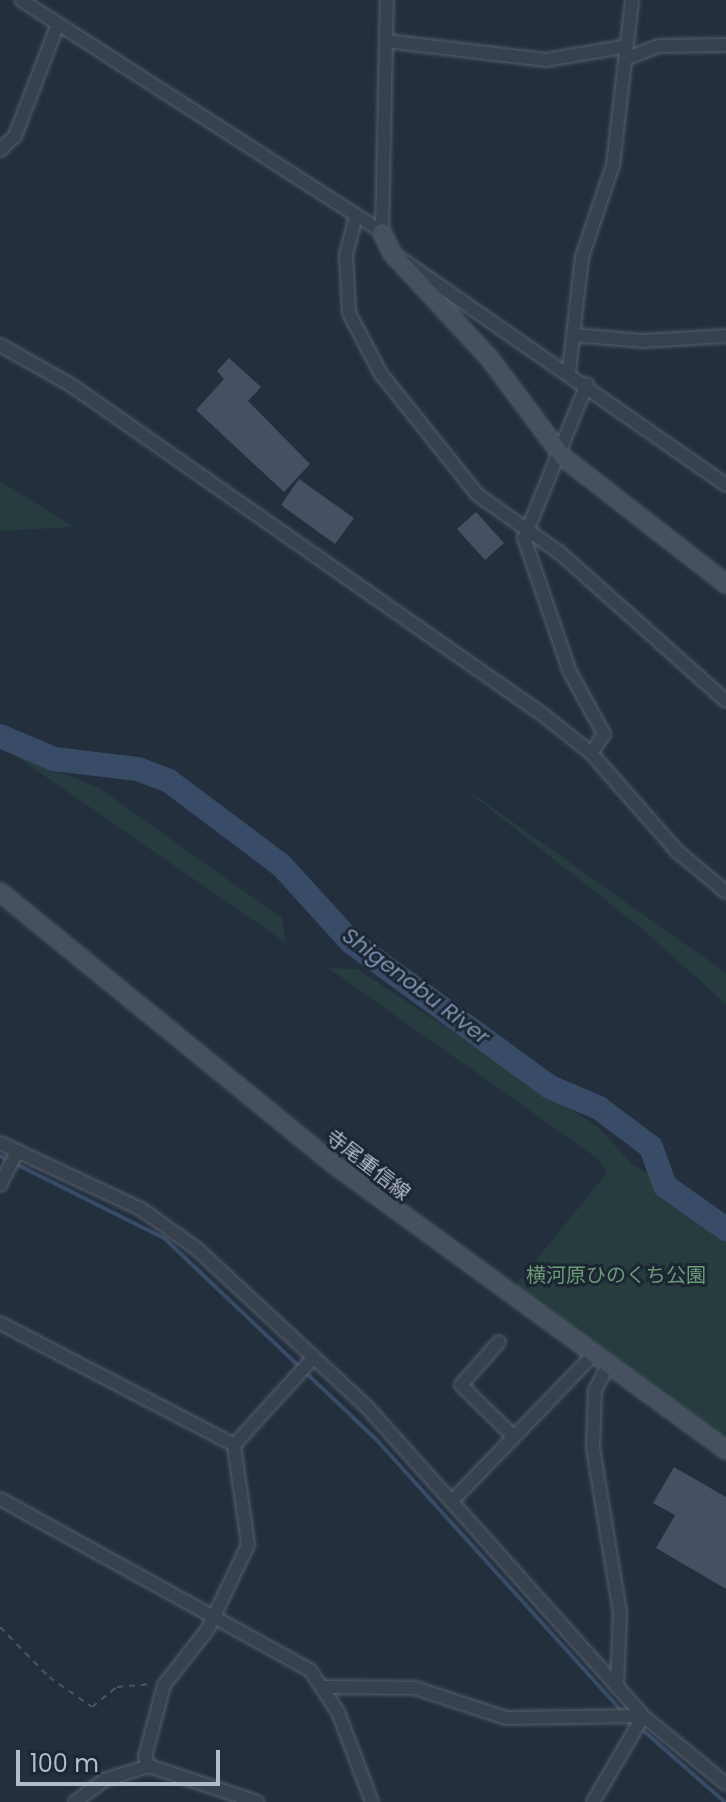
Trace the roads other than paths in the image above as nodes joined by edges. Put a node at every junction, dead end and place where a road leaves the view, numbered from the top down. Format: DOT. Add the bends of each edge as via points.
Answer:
graph roads {
  1 [pos="21,0"];
  2 [pos="387,0"];
  3 [pos="632,0"];
  4 [pos="58,24"];
  5 [pos="386,41"];
  6 [pos="726,45"];
  7 [pos="626,52"];
  8 [pos="0,150"];
  9 [pos="356,216"];
  10 [pos="382,232"];
  11 [pos="392,253"];
  12 [pos="574,335"];
  13 [pos="726,336"];
  14 [pos="0,345"];
  15 [pos="569,371"];
  16 [pos="587,384"];
  17 [pos="563,457"];
  18 [pos="726,485"];
  19 [pos="525,528"];
  20 [pos="726,584"];
  21 [pos="726,701"];
  22 [pos="591,753"];
  23 [pos="0,892"];
  24 [pos="726,892"];
  25 [pos="0,1143"];
  26 [pos="17,1151"];
  27 [pos="0,1185"];
  28 [pos="0,1323"];
  29 [pos="499,1342"];
  30 [pos="593,1355"];
  31 [pos="314,1357"];
  32 [pos="608,1365"];
  33 [pos="511,1434"];
  34 [pos="234,1445"];
  35 [pos="726,1450"];
  36 [pos="0,1499"];
  37 [pos="453,1500"];
  38 [pos="214,1614"];
  39 [pos="325,1687"];
  40 [pos="617,1688"];
  41 [pos="643,1716"];
  42 [pos="149,1766"];
  43 [pos="726,1784"];
  44 [pos="75,1802"];
  45 [pos="257,1802"];
  46 [pos="372,1802"];
  47 [pos="593,1802"];
  1 -- 4 [label="street"];
  2 -- 5 [label="street"];
  3 -- 7 [label="street"];
  4 -- 8 [label="street" via="15,136"];
  4 -- 9 [label="street"];
  5 -- 7 [label="street" via="546,60"];
  5 -- 10 [label="street"];
  6 -- 7 [label="street"];
  7 -- 12 [label="street" via="610,180 582,257"];
  9 -- 10 [label="street"];
  9 -- 19 [label="street" via="346,255 360,343 459,476"];
  10 -- 11 [label="main road"];
  11 -- 15 [label="street"];
  11 -- 17 [label="main road" via="490,359"];
  12 -- 13 [label="street" via="643,341"];
  12 -- 15 [label="street"];
  14 -- 22 [label="street" via="71,385"];
  15 -- 16 [label="street"];
  16 -- 17 [label="street"];
  16 -- 18 [label="street"];
  17 -- 19 [label="street"];
  17 -- 20 [label="main road"];
  19 -- 21 [label="street"];
  19 -- 22 [label="street" via="570,672 604,734"];
  22 -- 24 [label="street" via="678,852"];
  23 -- 30 [label="main road, 寺尾重信線" via="343,1171"];
  25 -- 26 [label="street"];
  26 -- 27 [label="street"];
  26 -- 31 [label="street" via="170,1228"];
  28 -- 34 [label="street"];
  29 -- 33 [label="street" via="461,1385"];
  30 -- 32 [label="main road, 寺尾重信線"];
  30 -- 33 [label="street"];
  31 -- 34 [label="street"];
  31 -- 37 [label="street"];
  32 -- 35 [label="main road, 寺尾重信線"];
  32 -- 40 [label="street" via="595,1390 593,1448 620,1612"];
  33 -- 37 [label="street"];
  34 -- 38 [label="street" via="248,1545"];
  36 -- 38 [label="street"];
  37 -- 40 [label="street"];
  38 -- 39 [label="street" via="295,1659"];
  38 -- 42 [label="street" via="164,1685 145,1757"];
  39 -- 41 [label="street" via="415,1688 506,1718"];
  39 -- 46 [label="street"];
  40 -- 41 [label="street"];
  41 -- 43 [label="street"];
  41 -- 47 [label="street"];
  42 -- 44 [label="street" via="104,1780"];
  42 -- 45 [label="street"];
}
